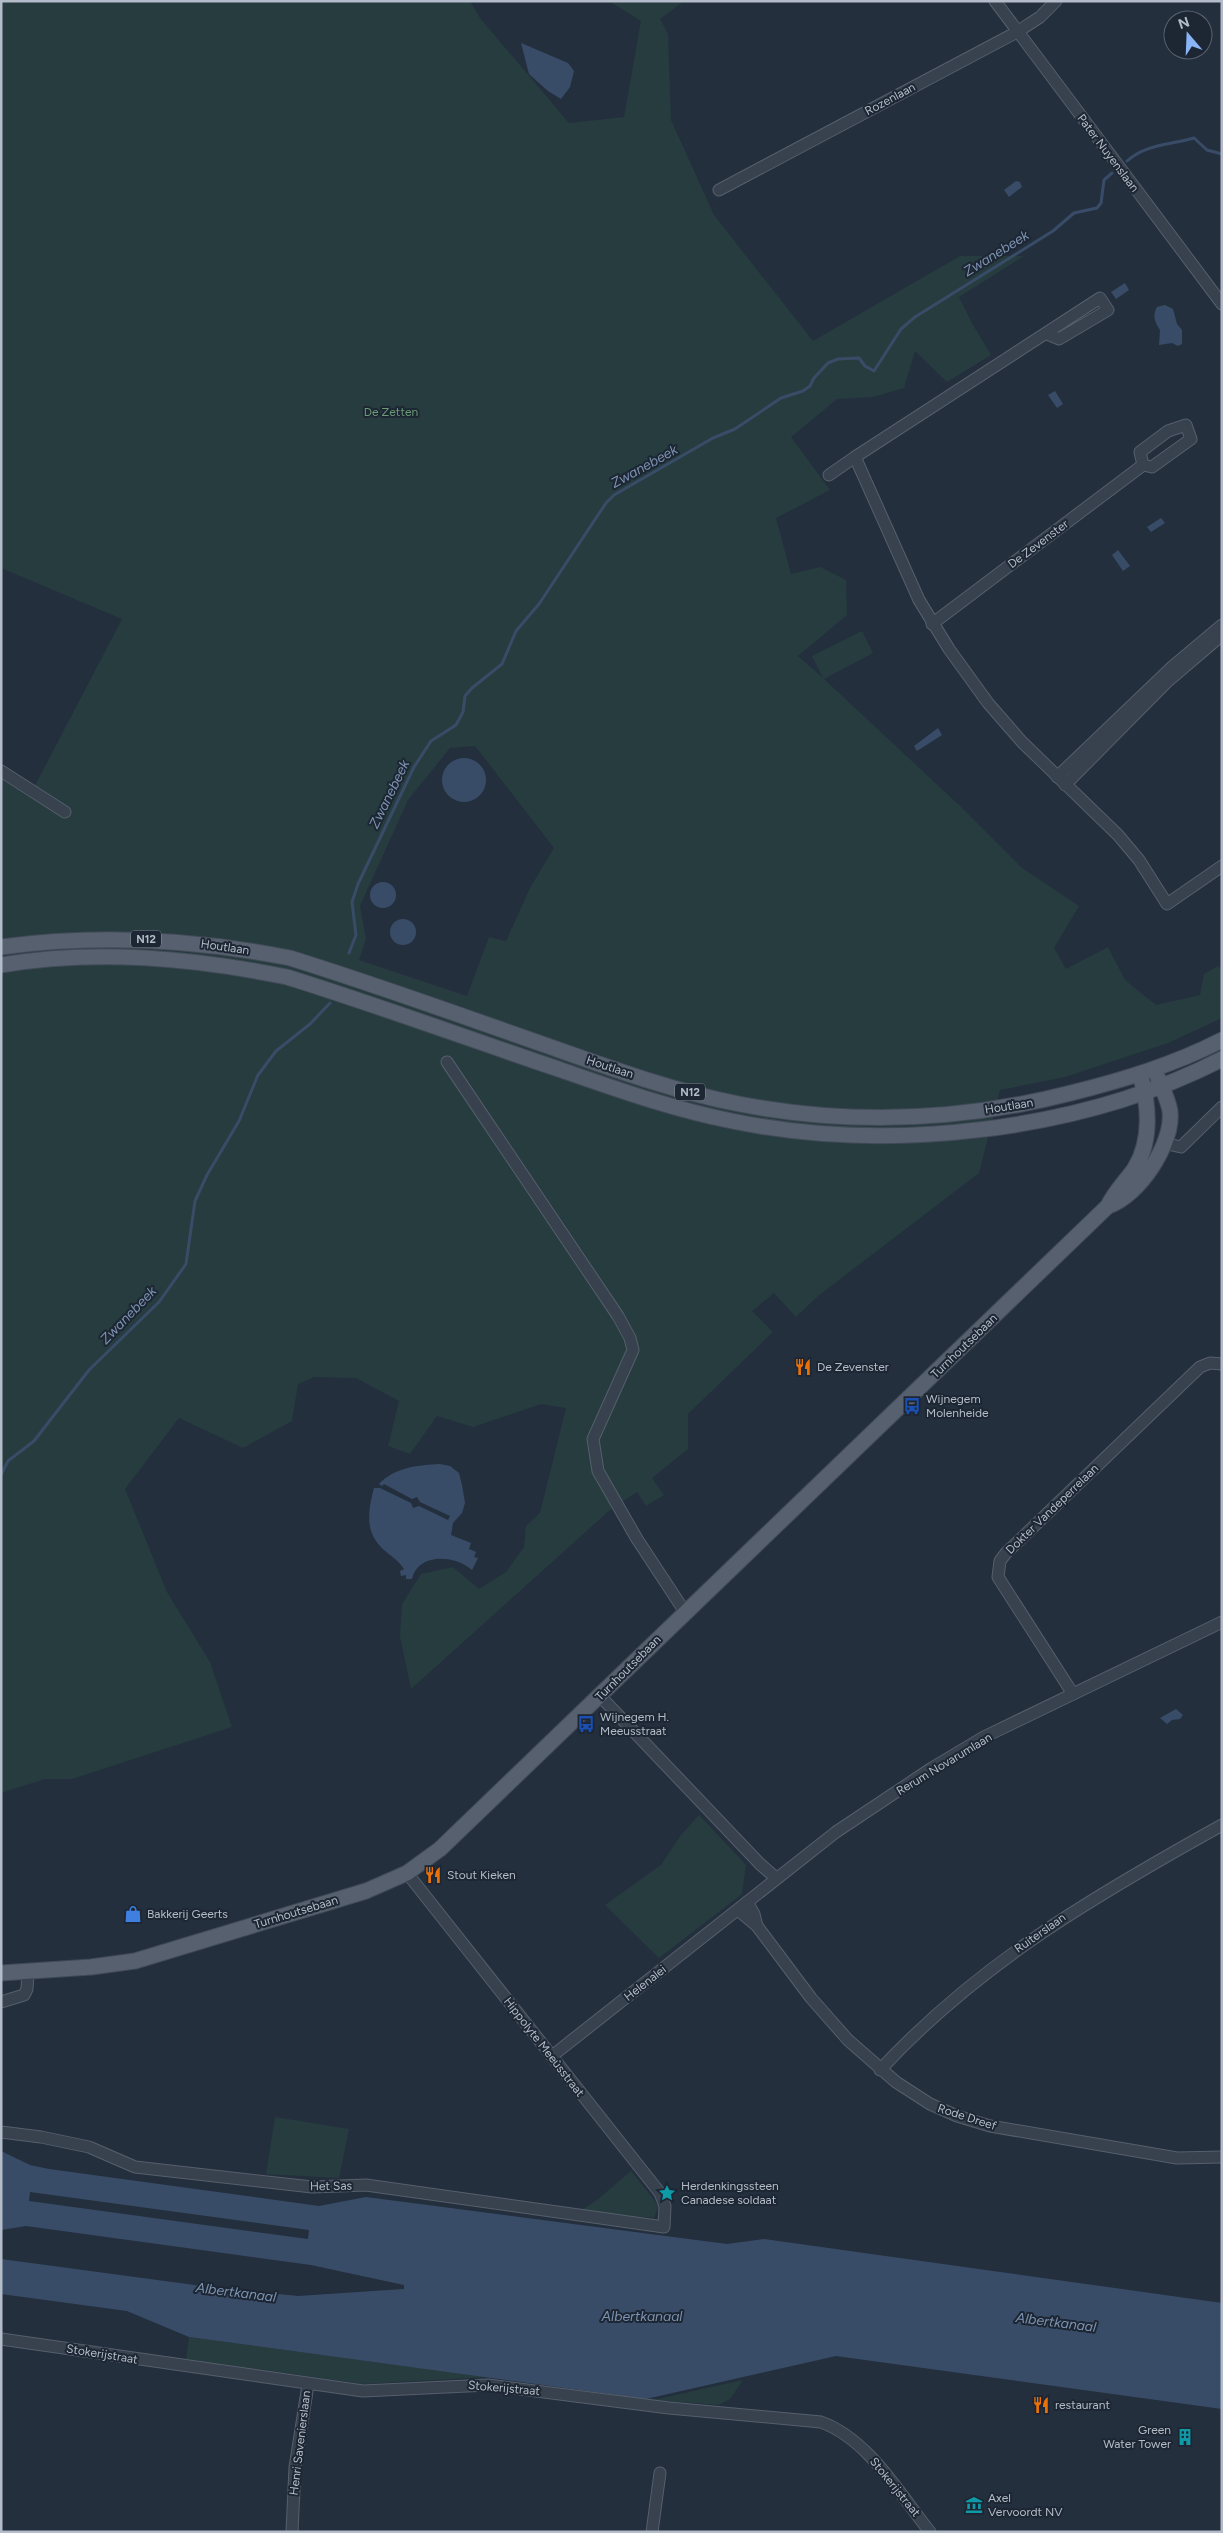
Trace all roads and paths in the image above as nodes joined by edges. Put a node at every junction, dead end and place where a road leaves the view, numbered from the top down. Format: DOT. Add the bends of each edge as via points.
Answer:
graph roads {
  1 [pos="994,1"];
  2 [pos="1056,1"];
  3 [pos="1017,32"];
  4 [pos="719,190"];
  5 [pos="1222,304"];
  6 [pos="1047,334"];
  7 [pos="854,457"];
  8 [pos="1143,465"];
  9 [pos="829,475"];
  10 [pos="932,624"];
  11 [pos="1222,625"];
  12 [pos="1216,636"];
  13 [pos="1,771"];
  14 [pos="1061,781"];
  15 [pos="66,812"];
  16 [pos="1222,866"];
  17 [pos="1,947"];
  18 [pos="1,965"];
  19 [pos="1222,1040"];
  20 [pos="1222,1059"];
  21 [pos="447,1062"];
  22 [pos="1155,1069"];
  23 [pos="1140,1075"];
  24 [pos="1161,1086"];
  25 [pos="1145,1091"];
  26 [pos="1222,1107"];
  27 [pos="1146,1140"];
  28 [pos="1163,1143"];
  29 [pos="1108,1206"];
  30 [pos="1222,1364"];
  31 [pos="684,1612"];
  32 [pos="1222,1622"];
  33 [pos="1073,1694"];
  34 [pos="600,1696"];
  35 [pos="1222,1826"];
  36 [pos="407,1874"];
  37 [pos="773,1880"];
  38 [pos="743,1906"];
  39 [pos="28,1972"];
  40 [pos="1,1973"];
  41 [pos="1,2002"];
  42 [pos="552,2056"];
  43 [pos="880,2070"];
  44 [pos="1,2132"];
  45 [pos="1222,2157"];
  46 [pos="664,2227"];
  47 [pos="1,2339"];
  48 [pos="308,2385"];
  49 [pos="660,2473"];
  50 [pos="292,2532"];
  51 [pos="652,2532"];
  52 [pos="930,2532"];
  1 -- 3 [label="street, Pater Nuyenslaan"];
  2 -- 3 [label="street, Rozenlaan"];
  3 -- 4 [label="street, Rozenlaan"];
  3 -- 5 [label="street, Pater Nuyenslaan"];
  6 -- 6 [label="street" via="1059,339 1108,310 1100,298"];
  6 -- 7 [label="street"];
  7 -- 9 [label="street"];
  7 -- 10 [label="street"];
  8 -- 10 [label="street, De Zevenster"];
  10 -- 14 [label="street" via="988,704"];
  11 -- 12 [label="street"];
  12 -- 14 [label="street" via="1138,705"];
  13 -- 15 [label="street"];
  14 -- 16 [label="street" via="1118,835 1139,860 1167,904"];
  17 -- 23 [label="main road, Houtlaan / N12" via="89,939 158,940 245,949 290,958 664,1084 740,1104 809,1114 867,1118 966,1113 1041,1101"];
  18 -- 25 [label="main road, Houtlaan / N12" via="56,958 159,958 232,966 287,977 660,1103 732,1121 810,1133 868,1136 999,1127 1067,1114"];
  19 -- 22 [label="main road, Houtlaan / N12"];
  20 -- 24 [label="main road, Houtlaan / N12"];
  21 -- 31 [label="street" via="630,1338 633,1350 593,1439 598,1471"];
  22 -- 23 [label="main road, Houtlaan / N12"];
  22 -- 24 [label="main road, Turnhoutsebaan"];
  23 -- 25 [label="main road, Turnhoutsebaan"];
  24 -- 25 [label="main road, Houtlaan / N12"];
  24 -- 28 [label="main road, Turnhoutsebaan" via="1170,1110"];
  25 -- 27 [label="main road, Turnhoutsebaan"];
  26 -- 28 [label="street" via="1181,1147"];
  27 -- 28 [label="main road"];
  27 -- 29 [label="main road, Turnhoutsebaan" via="1136,1166"];
  28 -- 29 [label="main road, Turnhoutsebaan" via="1142,1181 1122,1202"];
  29 -- 31 [label="main road, Turnhoutsebaan" via="856,1451"];
  30 -- 33 [label="street, Dokter Vandeperrelaan" via="1210,1363 1200,1367 1000,1561 998,1577"];
  31 -- 34 [label="main road, Turnhoutsebaan"];
  32 -- 33 [label="street, Rerum Novarumlaan"];
  33 -- 37 [label="street, Rerum Novarumlaan" via="954,1754 836,1832"];
  34 -- 36 [label="main road, Turnhoutsebaan" via="440,1850"];
  34 -- 37 [label="street"];
  35 -- 43 [label="street, Ruiterslaan" via="1073,1910 1006,1957 906,2042"];
  36 -- 39 [label="main road, Turnhoutsebaan" via="366,1891 129,1963"];
  36 -- 42 [label="street, Hippolyte Meeùsstraat"];
  37 -- 38 [label="street, Rerum Novarumlaan"];
  38 -- 42 [label="street, Helenalei"];
  38 -- 43 [label="street, Rode Dreef" via="754,1914 757,1926 829,2021"];
  39 -- 40 [label="main road, Turnhoutsebaan"];
  39 -- 41 [label="street" via="24,1996"];
  42 -- 46 [label="street, Hippolyte Meeùsstraat" via="660,2192 665,2206"];
  43 -- 45 [label="street, Rode Dreef" via="930,2104 990,2126 1178,2158"];
  44 -- 46 [label="street, Het Sas" via="89,2147 135,2168 312,2187 366,2185"];
  47 -- 48 [label="street, Stokerijstraat"];
  48 -- 50 [label="street, Henri Savenierslaan" via="295,2467"];
  48 -- 52 [label="street, Stokerijstraat" via="363,2391 488,2385 669,2408 821,2422 856,2440"];
  49 -- 51 [label="street"];
}
